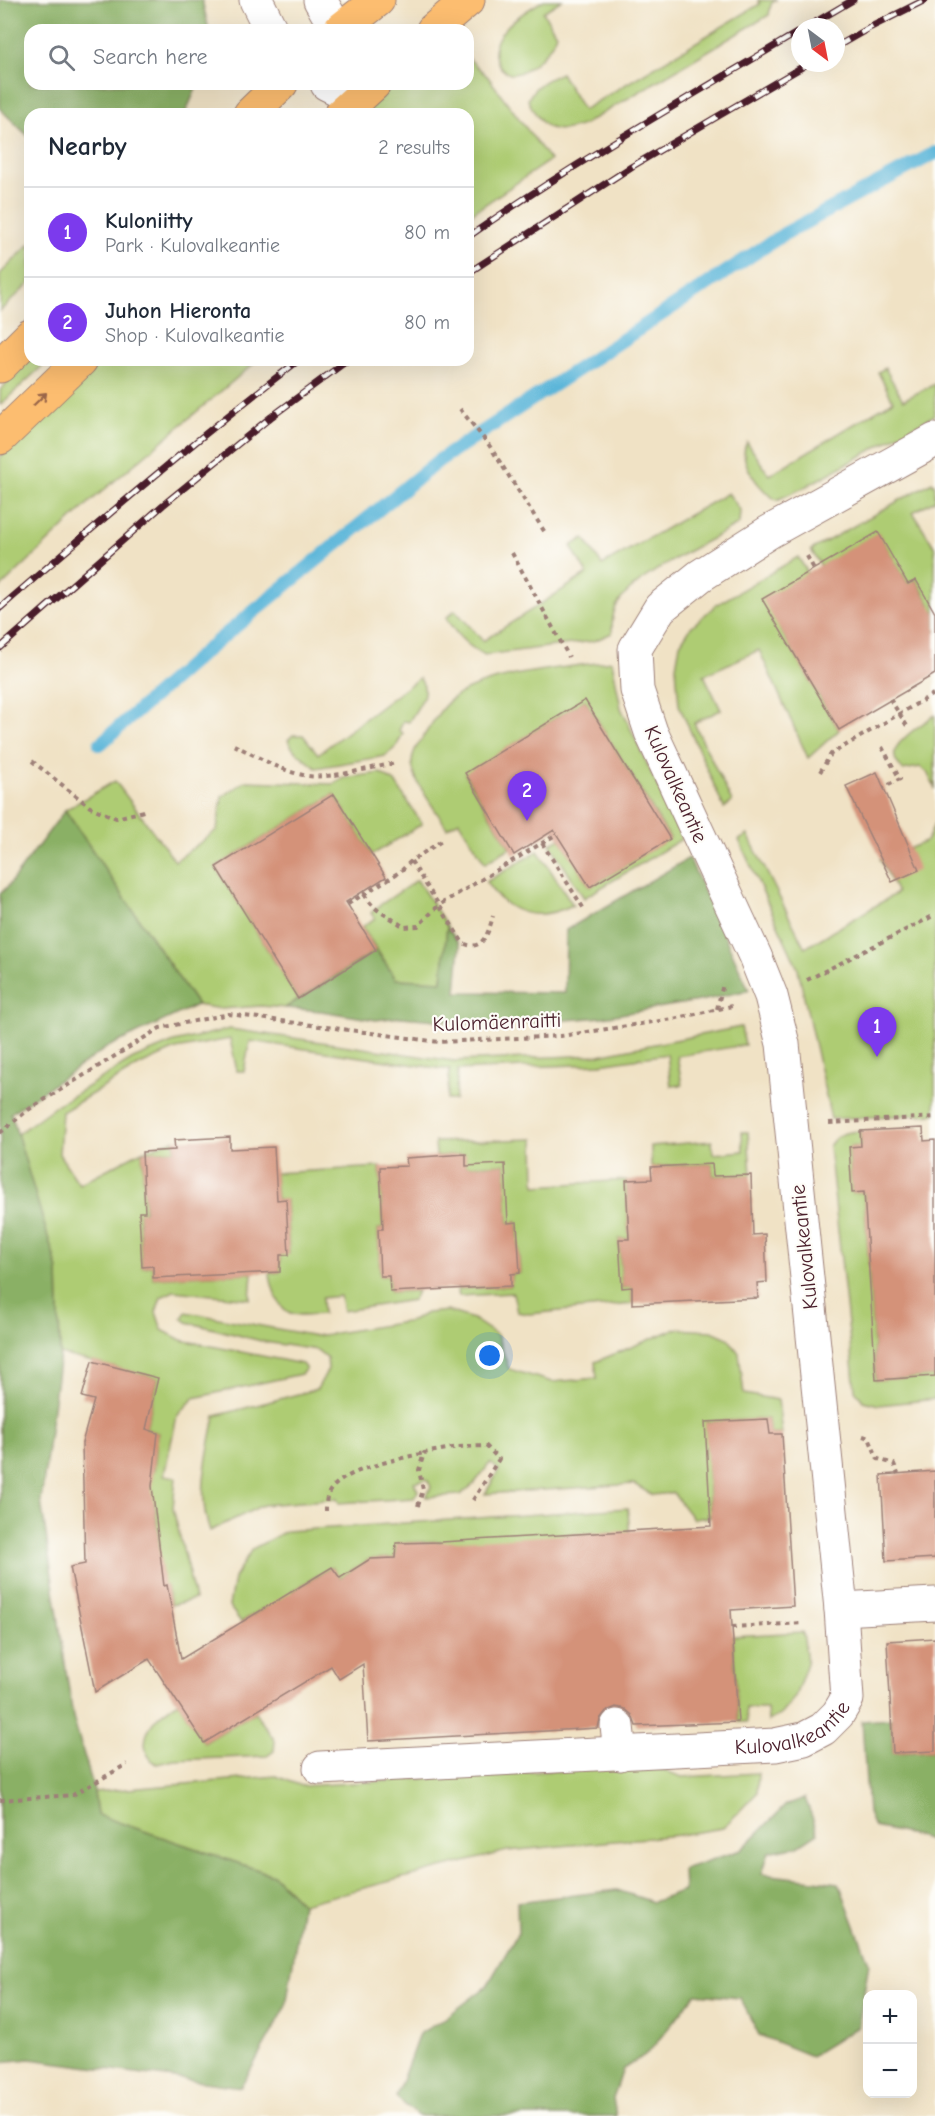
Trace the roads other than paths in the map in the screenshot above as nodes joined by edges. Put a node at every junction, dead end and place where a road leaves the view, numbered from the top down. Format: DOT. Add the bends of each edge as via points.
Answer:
graph roads {
  1 [pos="256,0"];
  2 [pos="321,0"];
  3 [pos="378,0"];
  4 [pos="468,0"];
  5 [pos="268,24"];
  6 [pos="335,24"];
  7 [pos="346,24"];
  8 [pos="440,24"];
  9 [pos="275,90"];
  10 [pos="256,108"];
  11 [pos="24,342"];
  12 [pos="0,366"];
  13 [pos="75,366"];
  14 [pos="0,438"];
  15 [pos="935,440"];
  16 [pos="935,1604"];
  17 [pos="841,1609"];
  18 [pos="320,1768"];
  1 -- 5 [label="street"];
  2 -- 6 [label="street"];
  3 -- 7 [label="main road"];
  4 -- 8 [label="main road"];
  9 -- 10 [label="main road"];
  11 -- 12 [label="main road"];
  14 -- 13 [label="main road, one-way"];
  15 -- 17 [label="street, Kulovalkeantie" via="779,526 700,576 660,608 634,649 637,690 651,732 755,956 771,996 783,1044"];
  16 -- 17 [label="street"];
  17 -- 18 [label="street, Kulovalkeantie" via="847,1699 823,1729 804,1739 775,1745 618,1740"];
}
